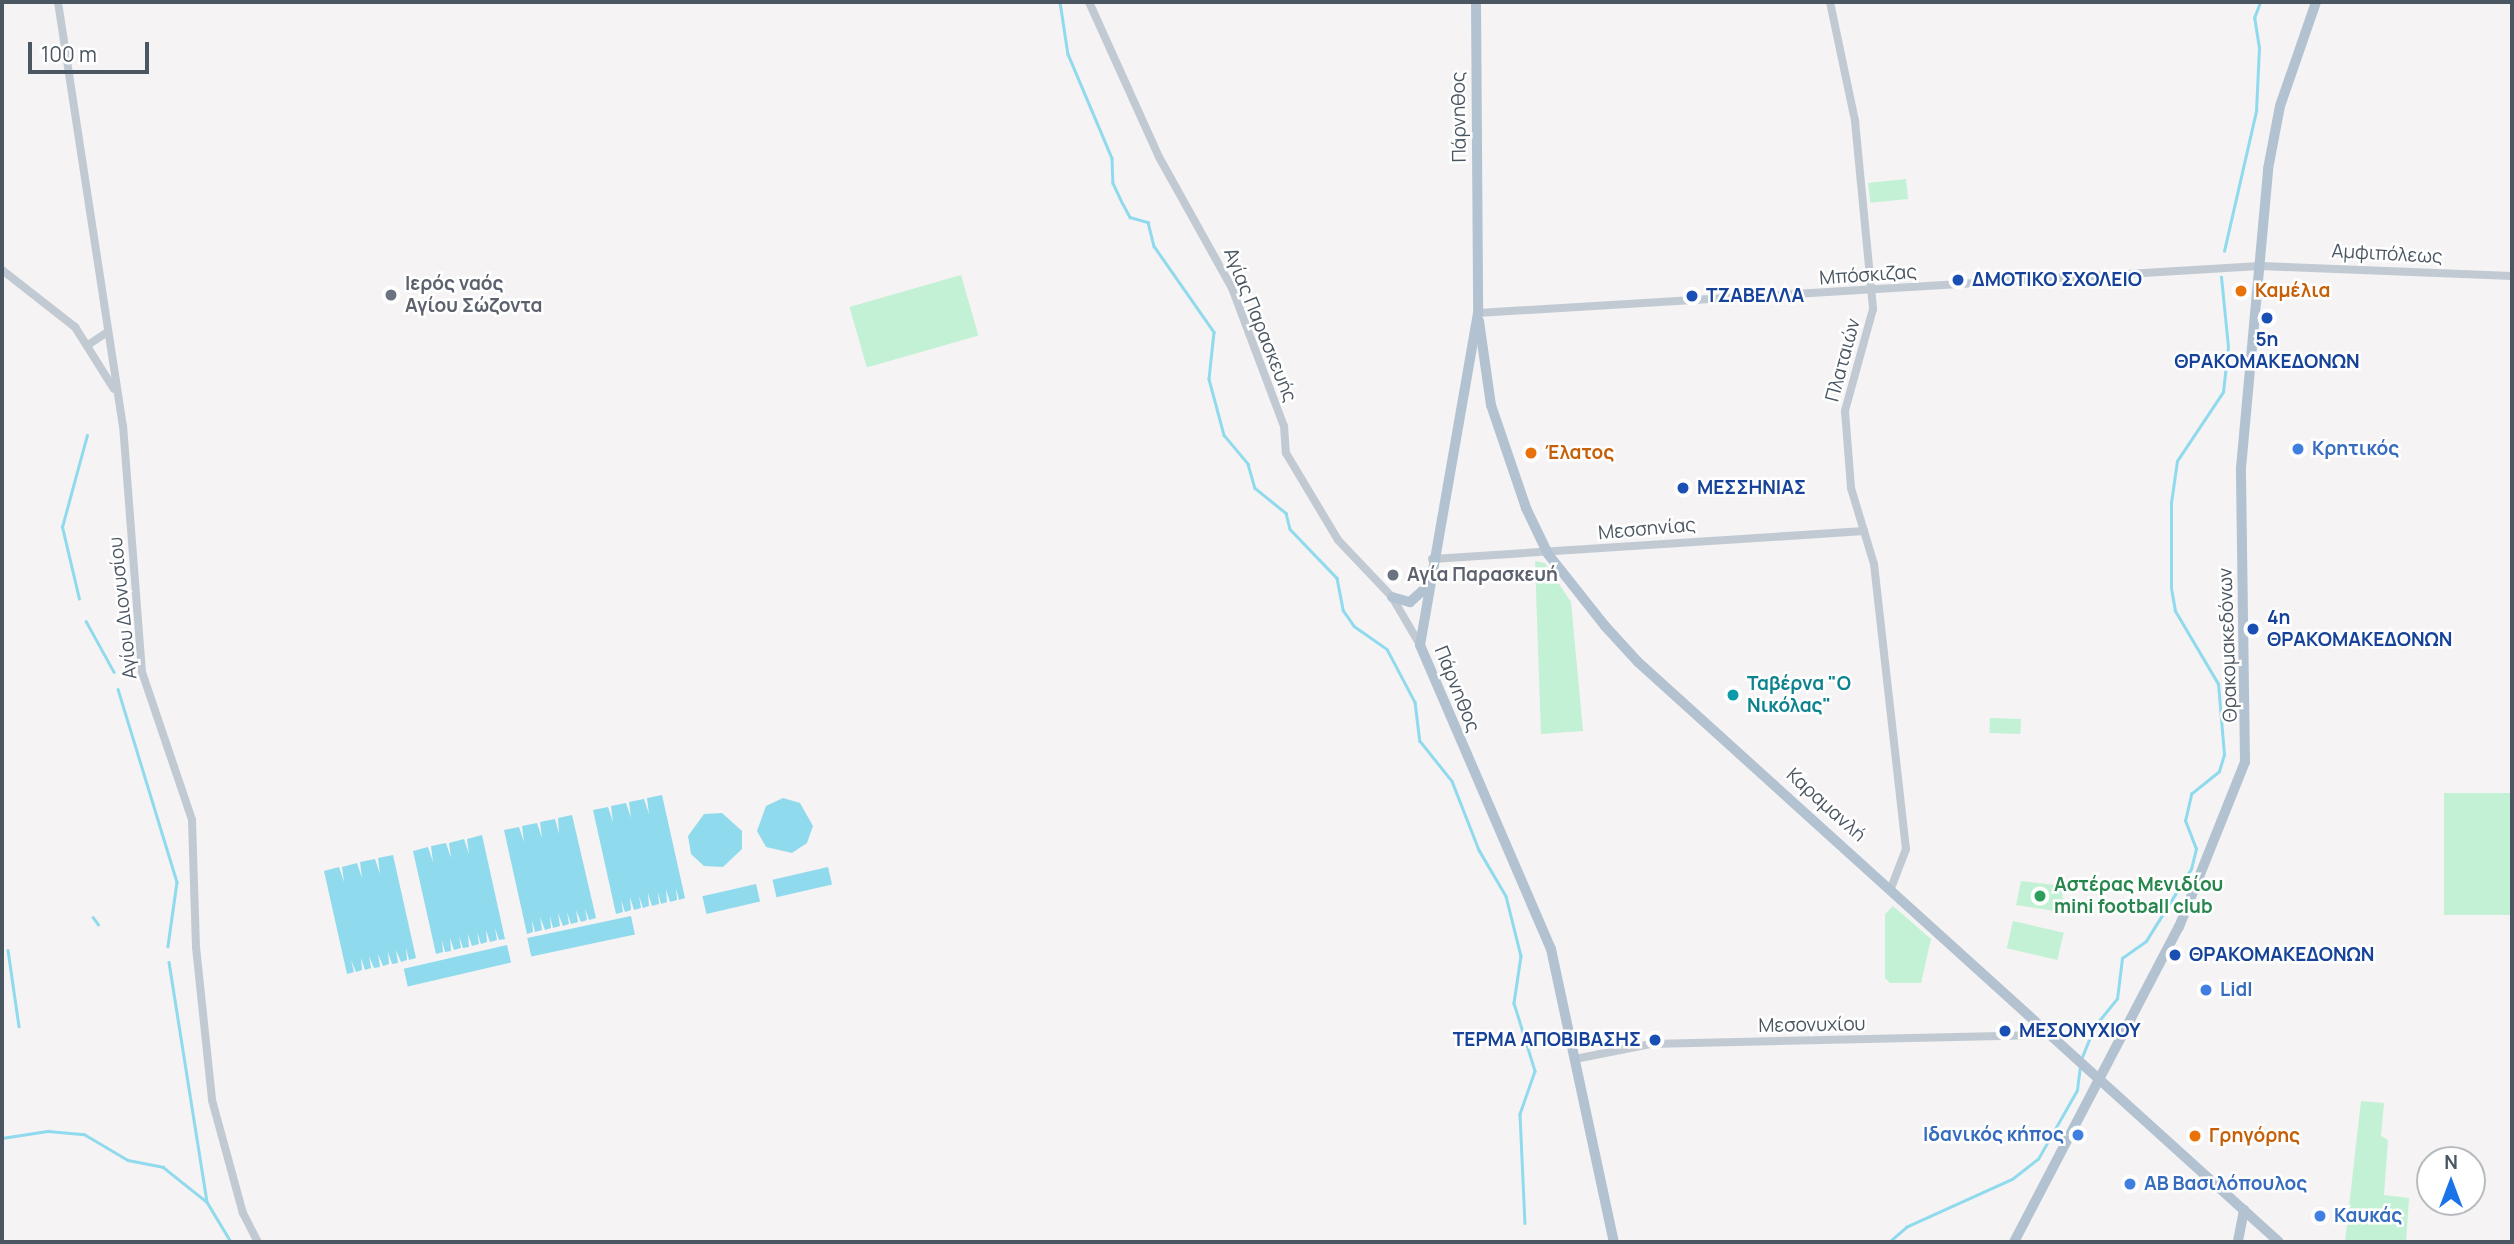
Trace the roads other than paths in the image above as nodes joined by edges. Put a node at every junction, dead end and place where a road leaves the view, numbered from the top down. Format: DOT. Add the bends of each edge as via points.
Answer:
graph roads {
  1 [pos="58,2"];
  2 [pos="1089,2"];
  3 [pos="1476,2"];
  4 [pos="1830,2"];
  5 [pos="2316,2"];
  6 [pos="2260,266"];
  7 [pos="2,270"];
  8 [pos="2512,276"];
  9 [pos="1870,290"];
  10 [pos="1478,313"];
  11 [pos="106,333"];
  12 [pos="88,345"];
  13 [pos="118,395"];
  14 [pos="1864,531"];
  15 [pos="1548,554"];
  16 [pos="1432,559"];
  17 [pos="1428,586"];
  18 [pos="1392,597"];
  19 [pos="1419,645"];
  20 [pos="1891,888"];
  21 [pos="2052,1035"];
  22 [pos="1575,1059"];
  23 [pos="2101,1079"];
  24 [pos="2244,1210"];
  25 [pos="2238,1241"];
  26 [pos="258,1242"];
  27 [pos="1614,1242"];
  28 [pos="2014,1242"];
  29 [pos="2279,1242"];
  1 -- 11 [label="street, Αγίου Διονυσίου"];
  2 -- 18 [label="street, Αγίας Παρασκευής" via="1159,157 1232,288 1284,426 1286,453 1338,540"];
  3 -- 10 [label="main road, Πάρνηθος"];
  4 -- 9 [label="street, Πλαταιών" via="1854,121"];
  5 -- 6 [label="main road, Θρακομακεδόνων" via="2277,119"];
  6 -- 8 [label="street, Αμφιπόλεως"];
  6 -- 9 [label="street, Μπόσκιζας"];
  6 -- 23 [label="main road, Θρακομακεδόνων" via="2241,468 2245,762 2200,882"];
  7 -- 12 [label="street" via="59,312"];
  9 -- 10 [label="street, Μπόσκιζας"];
  9 -- 14 [label="street, Πλαταιών" via="1873,309 1845,411 1851,488"];
  10 -- 15 [label="main road, Καραμανλή" via="1498,432"];
  10 -- 16 [label="main road, Πάρνηθος"];
  11 -- 12 [label="street"];
  11 -- 13 [label="street, Αγίου Διονυσίου"];
  12 -- 13 [label="street"];
  13 -- 26 [label="street, Αγίου Διονυσίου" via="142,672 192,820 197,947 212,1100 243,1213"];
  14 -- 15 [label="street, Μεσσηνίας"];
  14 -- 20 [label="street, Πλαταιών" via="1874,564 1906,849"];
  15 -- 16 [label="street, Μεσσηνίας"];
  15 -- 20 [label="main road, Καραμανλή" via="1638,662"];
  16 -- 17 [label="main road, Πάρνηθος"];
  17 -- 18 [label="main road" via="1410,602"];
  17 -- 19 [label="main road, Πάρνηθος"];
  18 -- 19 [label="street, Αγίας Παρασκευής"];
  19 -- 22 [label="main road, Πάρνηθος" via="1536,907"];
  20 -- 21 [label="main road, Καραμανλή"];
  21 -- 22 [label="street, Μεσονυχίου" via="1651,1044"];
  21 -- 23 [label="main road, Καραμανλή"];
  22 -- 27 [label="main road, Πάρνηθος"];
  23 -- 24 [label="main road, Καραμανλή"];
  23 -- 28 [label="main road, Θρακομακεδόνων"];
  24 -- 25 [label="main road"];
  24 -- 29 [label="main road, Καραμανλή"];
}
